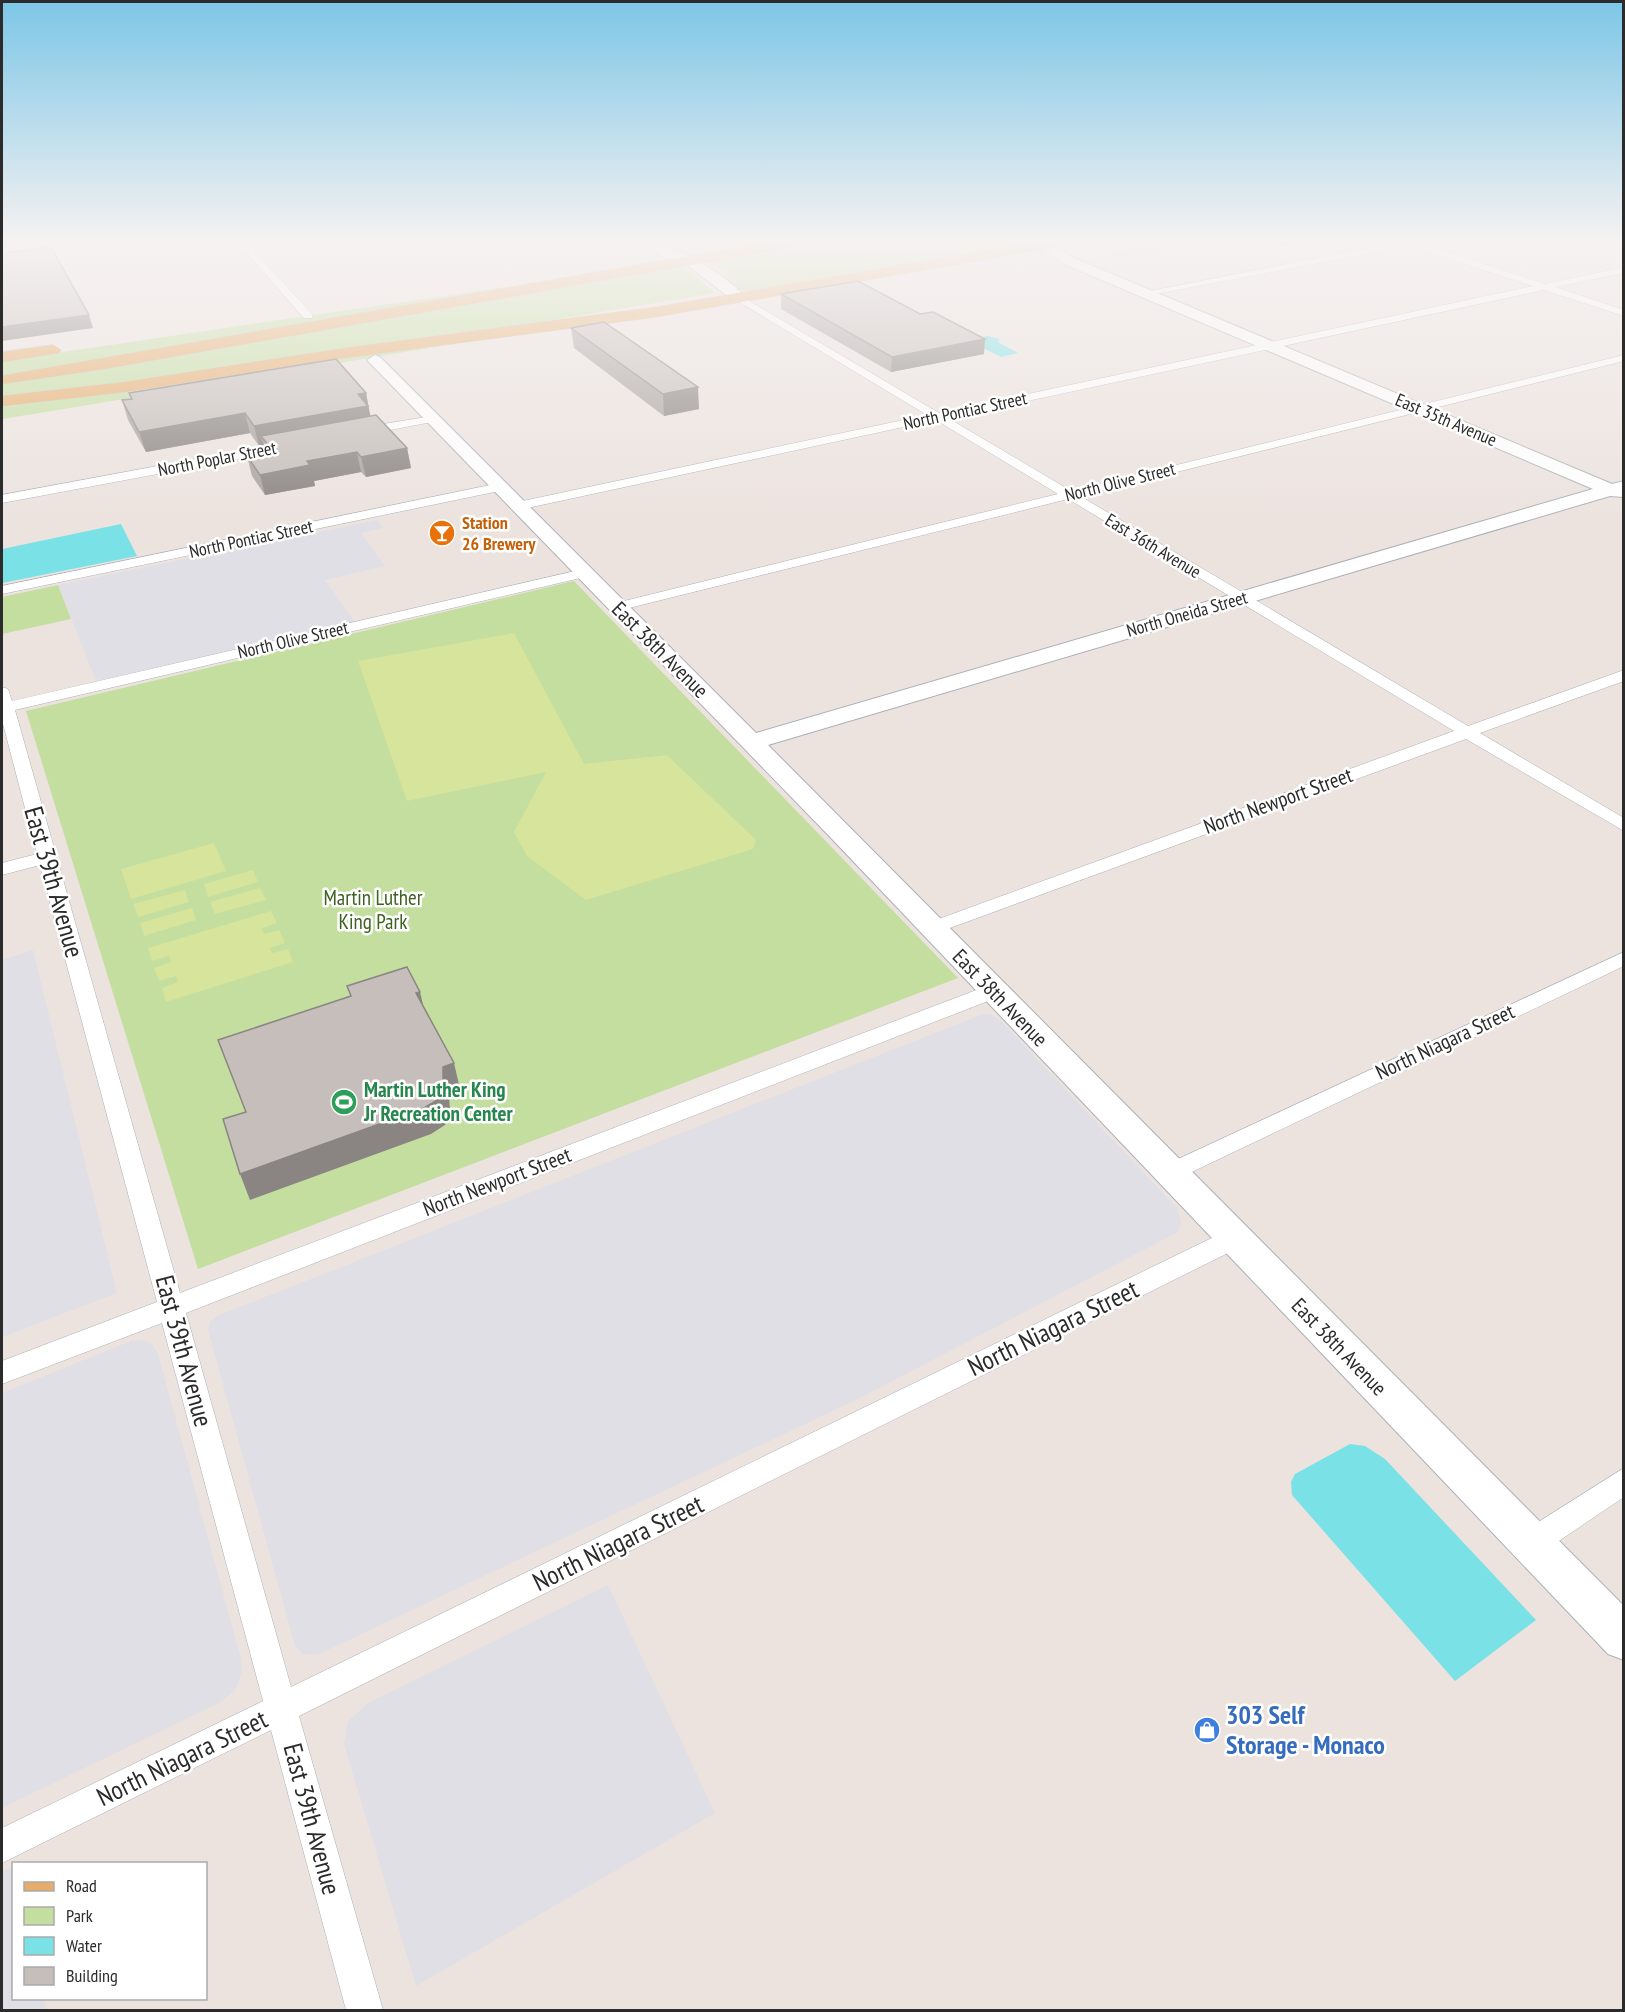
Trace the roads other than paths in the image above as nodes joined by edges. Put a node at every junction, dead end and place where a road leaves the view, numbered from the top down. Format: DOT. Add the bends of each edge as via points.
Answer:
graph roads {
  1 [pos="270,337"];
  2 [pos="463,337"];
  3 [pos="518,337"];
  4 [pos="803,337"];
  5 [pos="1248,337"];
  6 [pos="1312,337"];
  7 [pos="1269,346"];
  8 [pos="69,348"];
  9 [pos="2,357"];
  10 [pos="1623,358"];
  11 [pos="375,360"];
  12 [pos="2,381"];
  13 [pos="2,401"];
  14 [pos="1418,409"];
  15 [pos="70,411"];
  16 [pos="936,417"];
  17 [pos="433,419"];
  18 [pos="343,435"];
  19 [pos="308,442"];
  20 [pos="1619,490"];
  21 [pos="1067,495"];
  22 [pos="509,496"];
  23 [pos="2,499"];
  24 [pos="584,573"];
  25 [pos="2,590"];
  26 [pos="1240,598"];
  27 [pos="617,607"];
  28 [pos="1623,675"];
  29 [pos="3,702"];
  30 [pos="1466,733"];
  31 [pos="751,742"];
  32 [pos="1623,826"];
  33 [pos="47,857"];
  34 [pos="2,869"];
  35 [pos="932,928"];
  36 [pos="1623,958"];
  37 [pos="994,991"];
  38 [pos="1169,1173"];
  39 [pos="1233,1239"];
  40 [pos="172,1307"];
  41 [pos="2,1373"];
  42 [pos="1623,1481"];
  43 [pos="1530,1544"];
  44 [pos="1623,1638"];
  45 [pos="283,1708"];
  46 [pos="2,1846"];
  47 [pos="364,2010"];
  1 -- 12 [label="main road"];
  2 -- 13 [label="main road" via="96,391"];
  3 -- 11 [label="main road"];
  4 -- 16 [label="street, East 36th Avenue"];
  5 -- 7 [label="street, East 35th Avenue"];
  6 -- 7 [label="street, North Pontiac Street"];
  7 -- 14 [label="street, East 35th Avenue"];
  7 -- 16 [label="street, North Pontiac Street"];
  8 -- 9 [label="main road"];
  10 -- 14 [label="street, North Olive Street"];
  11 -- 15 [label="main road"];
  11 -- 17 [label="street, East 38th Avenue"];
  14 -- 20 [label="street, East 35th Avenue"];
  14 -- 21 [label="street, North Olive Street"];
  16 -- 21 [label="street, East 36th Avenue"];
  16 -- 22 [label="street, North Pontiac Street"];
  17 -- 18 [label="street"];
  17 -- 22 [label="street, East 38th Avenue"];
  19 -- 23 [label="street, North Poplar Street"];
  20 -- 26 [label="street, North Oneida Street"];
  21 -- 26 [label="street, East 36th Avenue"];
  21 -- 27 [label="street, North Olive Street"];
  22 -- 24 [label="street, East 38th Avenue"];
  22 -- 25 [label="street, North Pontiac Street"];
  24 -- 27 [label="street, East 38th Avenue"];
  24 -- 29 [label="street, North Olive Street"];
  26 -- 30 [label="street, East 36th Avenue"];
  26 -- 31 [label="street, North Oneida Street"];
  27 -- 31 [label="street, East 38th Avenue"];
  28 -- 30 [label="street, North Newport Street"];
  29 -- 33 [label="street, East 39th Avenue"];
  30 -- 32 [label="street, East 36th Avenue"];
  30 -- 35 [label="street, North Newport Street"];
  31 -- 35 [label="street, East 38th Avenue"];
  33 -- 34 [label="street"];
  33 -- 40 [label="street, East 39th Avenue"];
  35 -- 37 [label="street, East 38th Avenue"];
  36 -- 38 [label="street, North Niagara Street"];
  37 -- 38 [label="street, East 38th Avenue"];
  37 -- 40 [label="street, North Newport Street"];
  38 -- 39 [label="street, East 38th Avenue"];
  39 -- 43 [label="street, East 38th Avenue"];
  39 -- 45 [label="street, North Niagara Street"];
  40 -- 41 [label="street, North Newport Street"];
  40 -- 45 [label="street, East 39th Avenue"];
  42 -- 43 [label="street"];
  43 -- 44 [label="street, East 38th Avenue"];
  45 -- 46 [label="street, North Niagara Street"];
  45 -- 47 [label="street, East 39th Avenue"];
}
